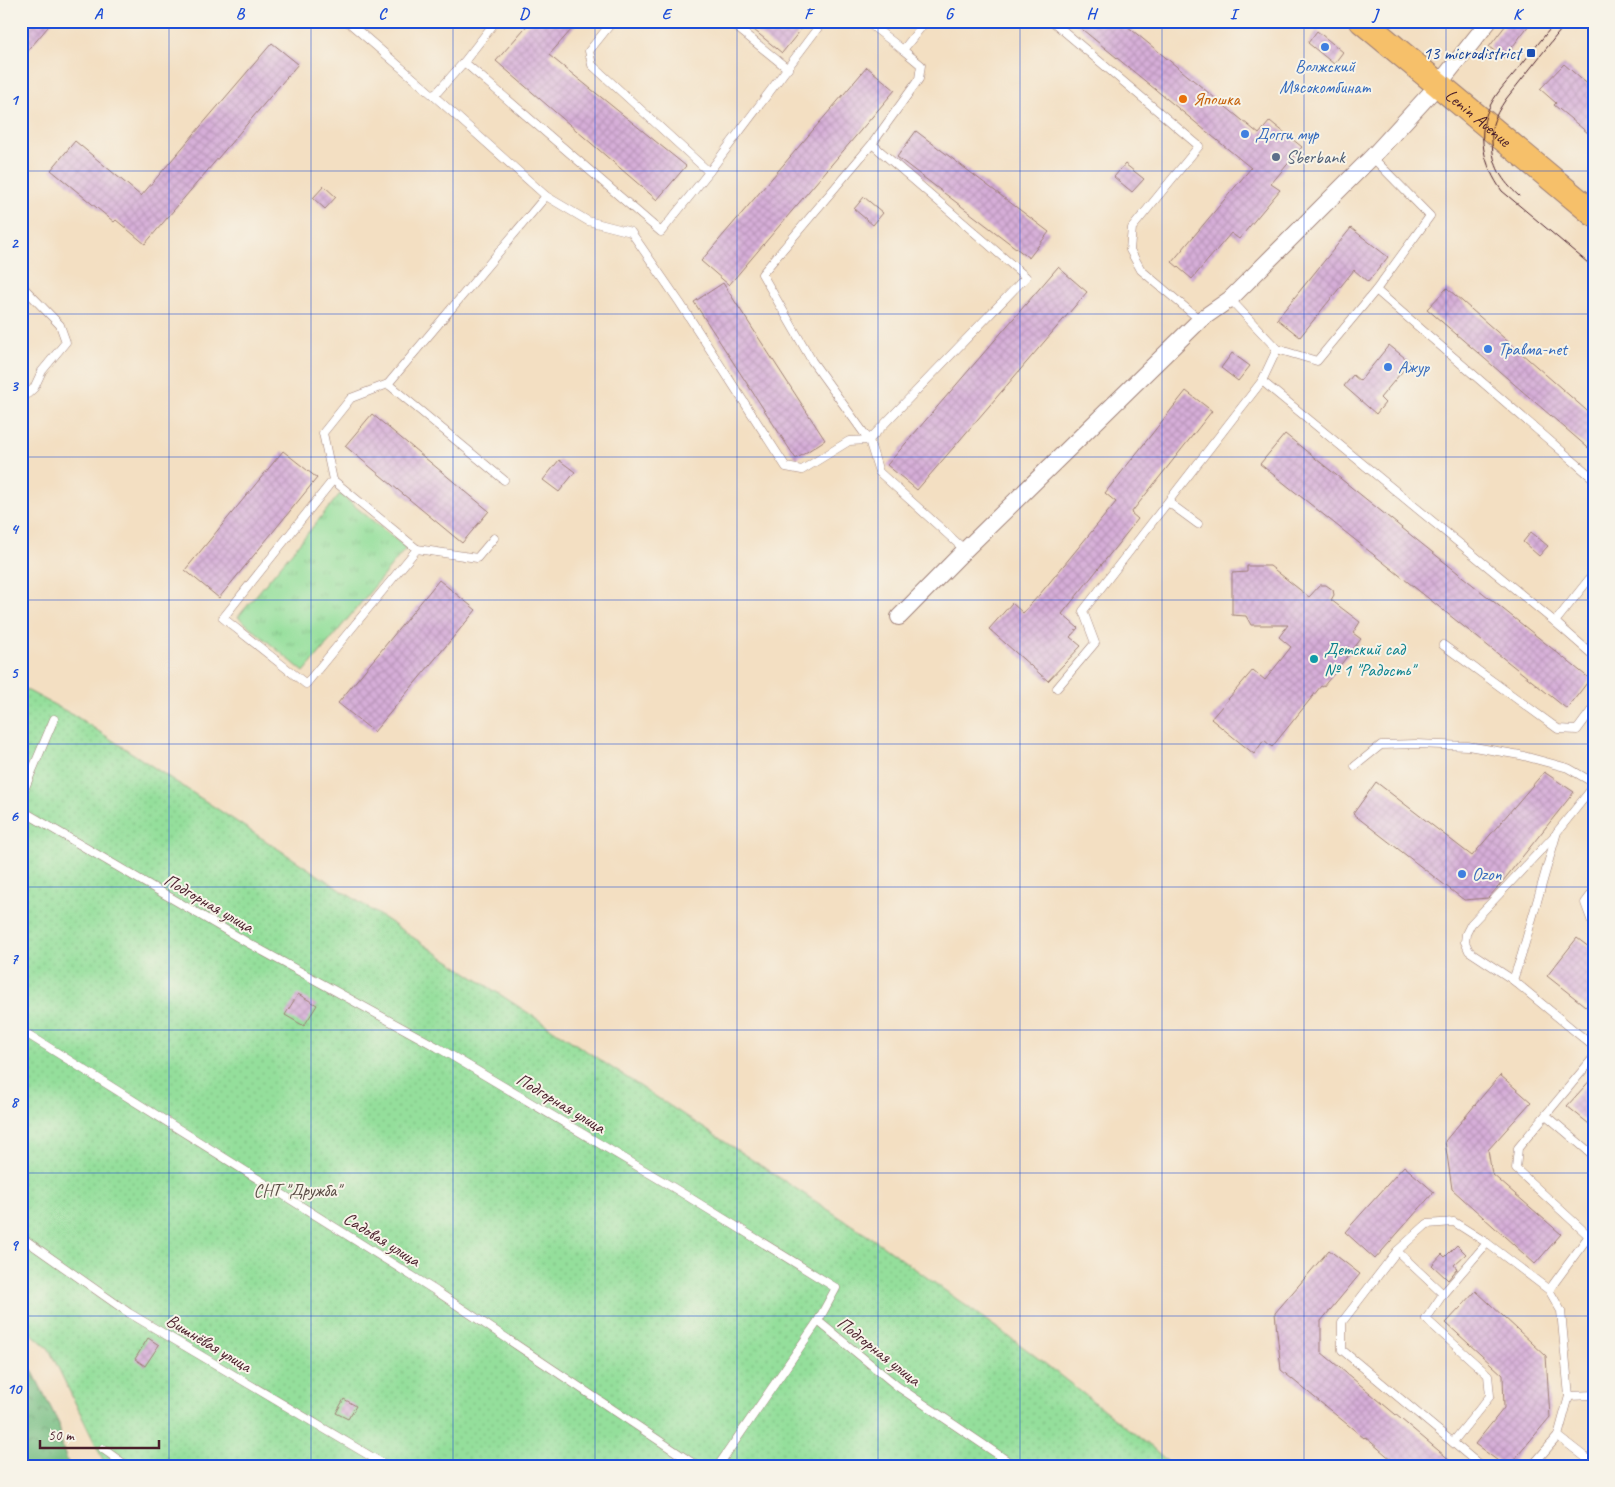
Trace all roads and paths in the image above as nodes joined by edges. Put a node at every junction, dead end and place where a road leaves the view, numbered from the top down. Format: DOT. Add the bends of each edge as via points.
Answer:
graph roads {
  1 [pos="347,21"];
  2 [pos="496,21"];
  3 [pos="613,21"];
  4 [pos="729,21"];
  5 [pos="823,21"];
  6 [pos="866,21"];
  7 [pos="926,21"];
  8 [pos="1052,21"];
  9 [pos="1362,21"];
  10 [pos="1489,21"];
  11 [pos="903,50"];
  12 [pos="464,62"];
  13 [pos="788,69"];
  14 [pos="1438,85"];
  15 [pos="434,96"];
  16 [pos="872,144"];
  17 [pos="1372,157"];
  18 [pos="709,172"];
  19 [pos="546,196"];
  20 [pos="1594,214"];
  21 [pos="21,285"];
  22 [pos="1376,290"];
  23 [pos="1230,299"];
  24 [pos="1200,320"];
  25 [pos="1277,349"];
  26 [pos="1262,381"];
  27 [pos="388,384"];
  28 [pos="21,400"];
  29 [pos="869,440"];
  30 [pos="1594,479"];
  31 [pos="333,480"];
  32 [pos="504,480"];
  33 [pos="1168,502"];
  34 [pos="1198,524"];
  35 [pos="494,538"];
  36 [pos="417,549"];
  37 [pos="965,550"];
  38 [pos="1594,573"];
  39 [pos="899,617"];
  40 [pos="1555,622"];
  41 [pos="1444,645"];
  42 [pos="1594,656"];
  43 [pos="1057,688"];
  44 [pos="1594,707"];
  45 [pos="54,719"];
  46 [pos="1355,766"];
  47 [pos="1594,785"];
  48 [pos="21,797"];
  49 [pos="21,810"];
  50 [pos="1557,832"];
  51 [pos="1594,891"];
  52 [pos="1594,924"];
  53 [pos="1513,980"];
  54 [pos="21,1030"];
  55 [pos="1594,1047"];
  56 [pos="1594,1057"];
  57 [pos="1546,1115"];
  58 [pos="1594,1156"];
  59 [pos="1594,1229"];
  60 [pos="1588,1235"];
  61 [pos="21,1237"];
  62 [pos="1487,1243"];
  63 [pos="1397,1251"];
  64 [pos="1549,1290"];
  65 [pos="1443,1294"];
  66 [pos="818,1321"];
  67 [pos="1594,1395"];
  68 [pos="1570,1396"];
  69 [pos="1558,1436"];
  70 [pos="1453,1442"];
  71 [pos="103,1450"];
  72 [pos="1594,1464"];
  73 [pos="127,1466"];
  74 [pos="387,1466"];
  75 [pos="697,1466"];
  76 [pos="718,1466"];
  77 [pos="1015,1466"];
  78 [pos="1481,1466"];
  79 [pos="1532,1466"];
  1 -- 15 [label="lane"];
  2 -- 12 [label="lane"];
  3 -- 18 [label="lane" via="589,51 592,66"];
  4 -- 13 [label="lane"];
  5 -- 13 [label="lane"];
  6 -- 11 [label="lane"];
  7 -- 11 [label="lane"];
  8 -- 24 [label="lane" via="1200,146 1132,228 1130,250 1141,270"];
  9 -- 14 [label="main road, Lenin Avenue"];
  10 -- 14 [label="street"];
  11 -- 16 [label="lane" via="920,65 919,79"];
  12 -- 15 [label="lane"];
  12 -- 18 [label="lane" via="661,232"];
  13 -- 18 [label="lane"];
  14 -- 17 [label="street"];
  14 -- 20 [label="main road, Lenin Avenue"];
  15 -- 19 [label="lane"];
  16 -- 29 [label="lane" via="762,274 812,361"];
  16 -- 29 [label="lane" via="1026,277"];
  17 -- 22 [label="lane" via="1430,216"];
  17 -- 23 [label="street"];
  19 -- 27 [label="lane"];
  19 -- 29 [label="lane" via="588,221 631,232 786,467 802,470 849,441"];
  21 -- 28 [label="lane" via="60,325 66,342 42,371 34,388"];
  22 -- 25 [label="lane" via="1317,361"];
  22 -- 30 [label="lane"];
  23 -- 24 [label="street"];
  23 -- 25 [label="lane"];
  24 -- 37 [label="street"];
  25 -- 26 [label="lane"];
  26 -- 33 [label="lane"];
  26 -- 40 [label="lane"];
  27 -- 31 [label="lane" via="351,398 323,433"];
  27 -- 32 [label="lane"];
  29 -- 37 [label="lane" via="879,472"];
  31 -- 36 [label="lane"];
  31 -- 36 [label="lane" via="223,618 306,684"];
  33 -- 34 [label="lane"];
  33 -- 43 [label="lane" via="1083,611 1095,643"];
  35 -- 36 [label="lane" via="477,558"];
  37 -- 39 [label="street"];
  38 -- 40 [label="lane"];
  40 -- 42 [label="lane"];
  41 -- 44 [label="lane" via="1558,729 1577,730"];
  45 -- 48 [label="lane"];
  46 -- 47 [label="lane" via="1381,745 1468,746 1568,768"];
  47 -- 50 [label="lane"];
  49 -- 66 [label="lane, Подгорная улица" via="248,943 437,1047 836,1288"];
  50 -- 53 [label="lane"];
  50 -- 53 [label="lane" via="1471,924 1466,934 1469,951"];
  51 -- 52 [label="lane" via="1584,903"];
  53 -- 55 [label="lane"];
  54 -- 75 [label="lane, Садовая улица" via="436,1291"];
  56 -- 57 [label="lane"];
  57 -- 58 [label="lane"];
  57 -- 60 [label="lane" via="1518,1148 1516,1169"];
  59 -- 60 [label="lane"];
  60 -- 64 [label="lane"];
  61 -- 74 [label="lane, Вишнёвая улица" via="129,1313"];
  62 -- 63 [label="lane" via="1454,1222 1428,1224"];
  62 -- 64 [label="lane"];
  62 -- 65 [label="lane"];
  63 -- 65 [label="lane"];
  63 -- 70 [label="lane" via="1342,1322 1342,1350"];
  64 -- 68 [label="lane" via="1561,1311"];
  65 -- 70 [label="lane" via="1426,1319 1488,1375 1490,1396"];
  66 -- 76 [label="lane"];
  66 -- 77 [label="lane, Подгорная улица" via="897,1386"];
  67 -- 68 [label="lane"];
  68 -- 69 [label="lane"];
  69 -- 72 [label="lane"];
  69 -- 79 [label="lane"];
  70 -- 78 [label="lane"];
  71 -- 73 [label="lane"];
}
